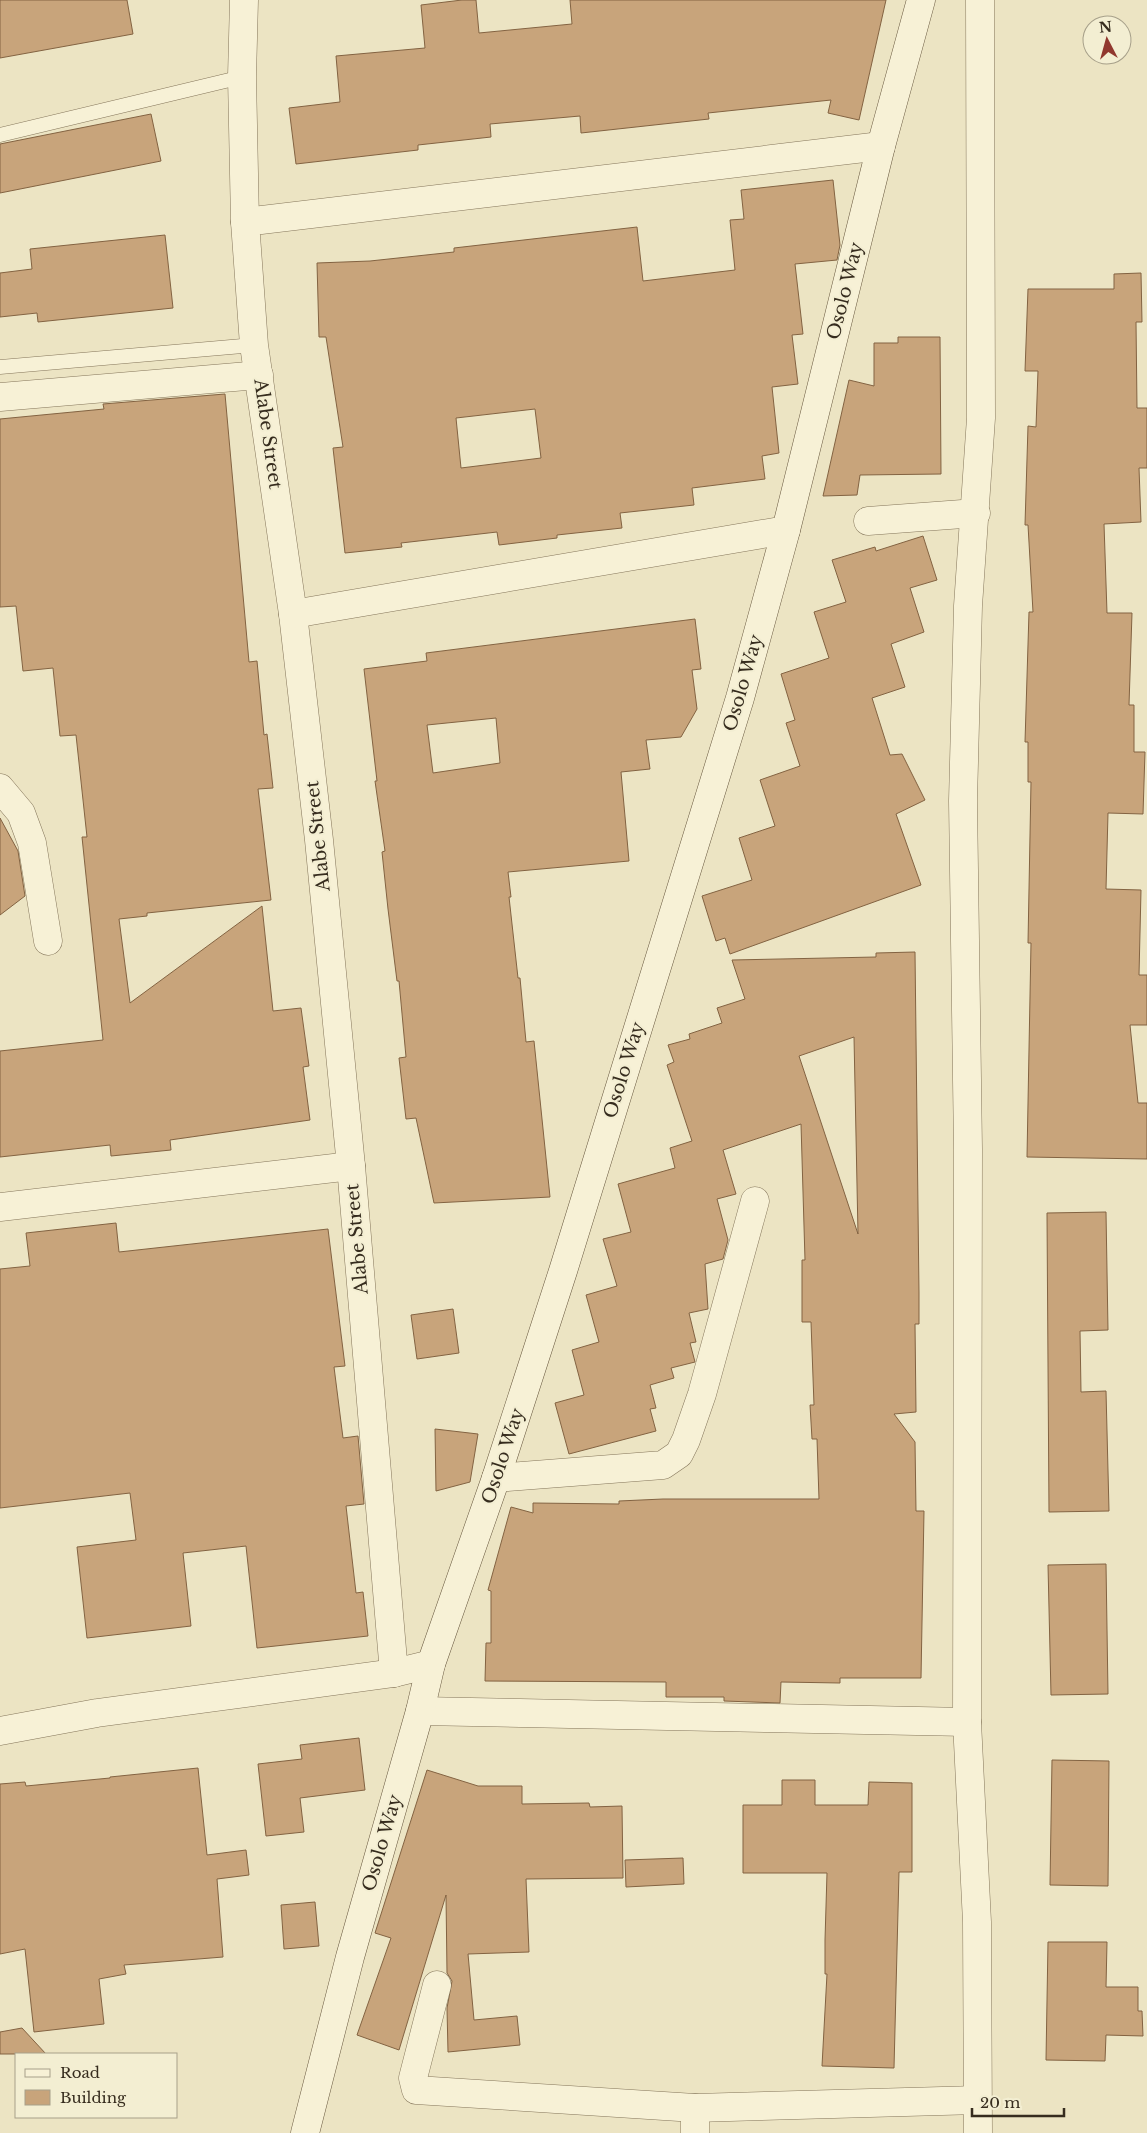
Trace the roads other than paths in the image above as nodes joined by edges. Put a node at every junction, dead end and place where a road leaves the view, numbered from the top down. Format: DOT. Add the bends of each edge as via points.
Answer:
graph roads {
  1 [pos="244,0"];
  2 [pos="921,0"];
  3 [pos="980,0"];
  4 [pos="242,77"];
  5 [pos="0,135"];
  6 [pos="881,146"];
  7 [pos="245,222"];
  8 [pos="254,345"];
  9 [pos="0,367"];
  10 [pos="259,375"];
  11 [pos="0,397"];
  12 [pos="976,513"];
  13 [pos="868,521"];
  14 [pos="786,530"];
  15 [pos="293,614"];
  16 [pos="0,788"];
  17 [pos="48,941"];
  18 [pos="350,1166"];
  19 [pos="754,1202"];
  20 [pos="0,1208"];
  21 [pos="496,1478"];
  22 [pos="431,1664"];
  23 [pos="394,1673"];
  24 [pos="420,1711"];
  25 [pos="968,1722"];
  26 [pos="0,1731"];
  27 [pos="437,1985"];
  28 [pos="978,2100"];
  29 [pos="695,2120"];
  30 [pos="305,2133"];
  31 [pos="978,2133"];
  1 -- 4 [label="street, Alabe Street"];
  2 -- 6 [label="street, Osolo Way"];
  3 -- 12 [label="street" via="982,418"];
  4 -- 5 [label="lane"];
  4 -- 7 [label="street, Alabe Street"];
  6 -- 7 [label="street"];
  6 -- 14 [label="street, Osolo Way"];
  7 -- 8 [label="street, Alabe Street"];
  8 -- 9 [label="lane"];
  8 -- 10 [label="street, Alabe Street"];
  10 -- 11 [label="street"];
  10 -- 15 [label="street, Alabe Street"];
  12 -- 13 [label="street"];
  12 -- 25 [label="street" via="968,606 963,801 968,1159"];
  14 -- 15 [label="street"];
  14 -- 21 [label="street, Osolo Way" via="740,698"];
  15 -- 18 [label="street, Alabe Street" via="319,840"];
  16 -- 17 [label="street" via="21,813 32,843"];
  18 -- 20 [label="street"];
  18 -- 23 [label="street, Alabe Street"];
  19 -- 21 [label="street" via="702,1394 679,1454 663,1465"];
  21 -- 22 [label="street, Osolo Way"];
  22 -- 23 [label="street"];
  22 -- 24 [label="street, Osolo Way"];
  23 -- 26 [label="street" via="97,1713"];
  24 -- 25 [label="street"];
  24 -- 30 [label="street, Osolo Way" via="350,1956"];
  25 -- 28 [label="street" via="977,1922"];
  27 -- 29 [label="street" via="413,2078 416,2090"];
  28 -- 29 [label="street"];
  28 -- 31 [label="street"];
}
